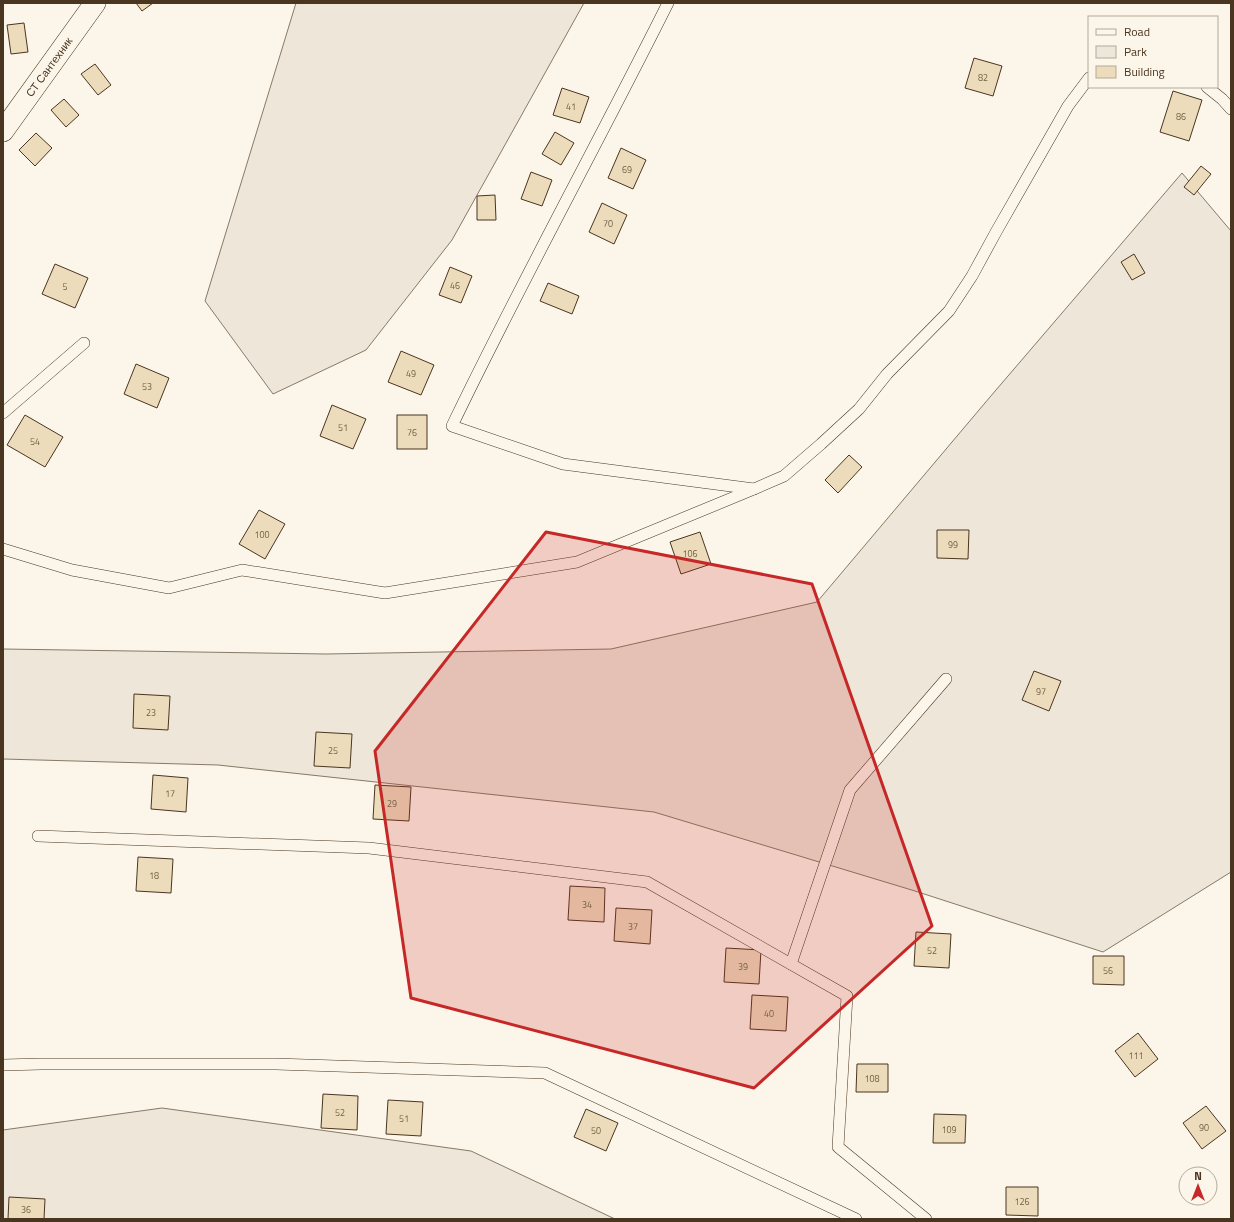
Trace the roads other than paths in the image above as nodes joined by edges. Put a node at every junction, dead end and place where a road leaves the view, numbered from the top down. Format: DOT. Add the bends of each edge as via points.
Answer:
graph roads {
  1 [pos="95,3"];
  2 [pos="668,3"];
  3 [pos="1088,79"];
  4 [pos="1209,88"];
  5 [pos="1231,109"];
  6 [pos="3,131"];
  7 [pos="84,343"];
  8 [pos="3,412"];
  9 [pos="754,489"];
  10 [pos="3,549"];
  11 [pos="946,679"];
  12 [pos="38,836"];
  13 [pos="791,964"];
  14 [pos="3,1065"];
  15 [pos="856,1219"];
  16 [pos="926,1219"];
  1 -- 6 [label="street, СТ Сантехник"];
  2 -- 9 [label="lane" via="494,338 452,426 563,464"];
  3 -- 9 [label="lane" via="1068,106 972,276 949,311 842,424 784,476"];
  4 -- 5 [label="lane"];
  7 -- 8 [label="lane"];
  9 -- 10 [label="lane" via="577,562 385,593 242,570 169,588 72,570"];
  11 -- 13 [label="lane" via="850,790"];
  12 -- 13 [label="lane" via="369,848 647,882"];
  13 -- 16 [label="lane" via="847,996 838,1147"];
  14 -- 15 [label="lane" via="276,1064 545,1073"];
}
